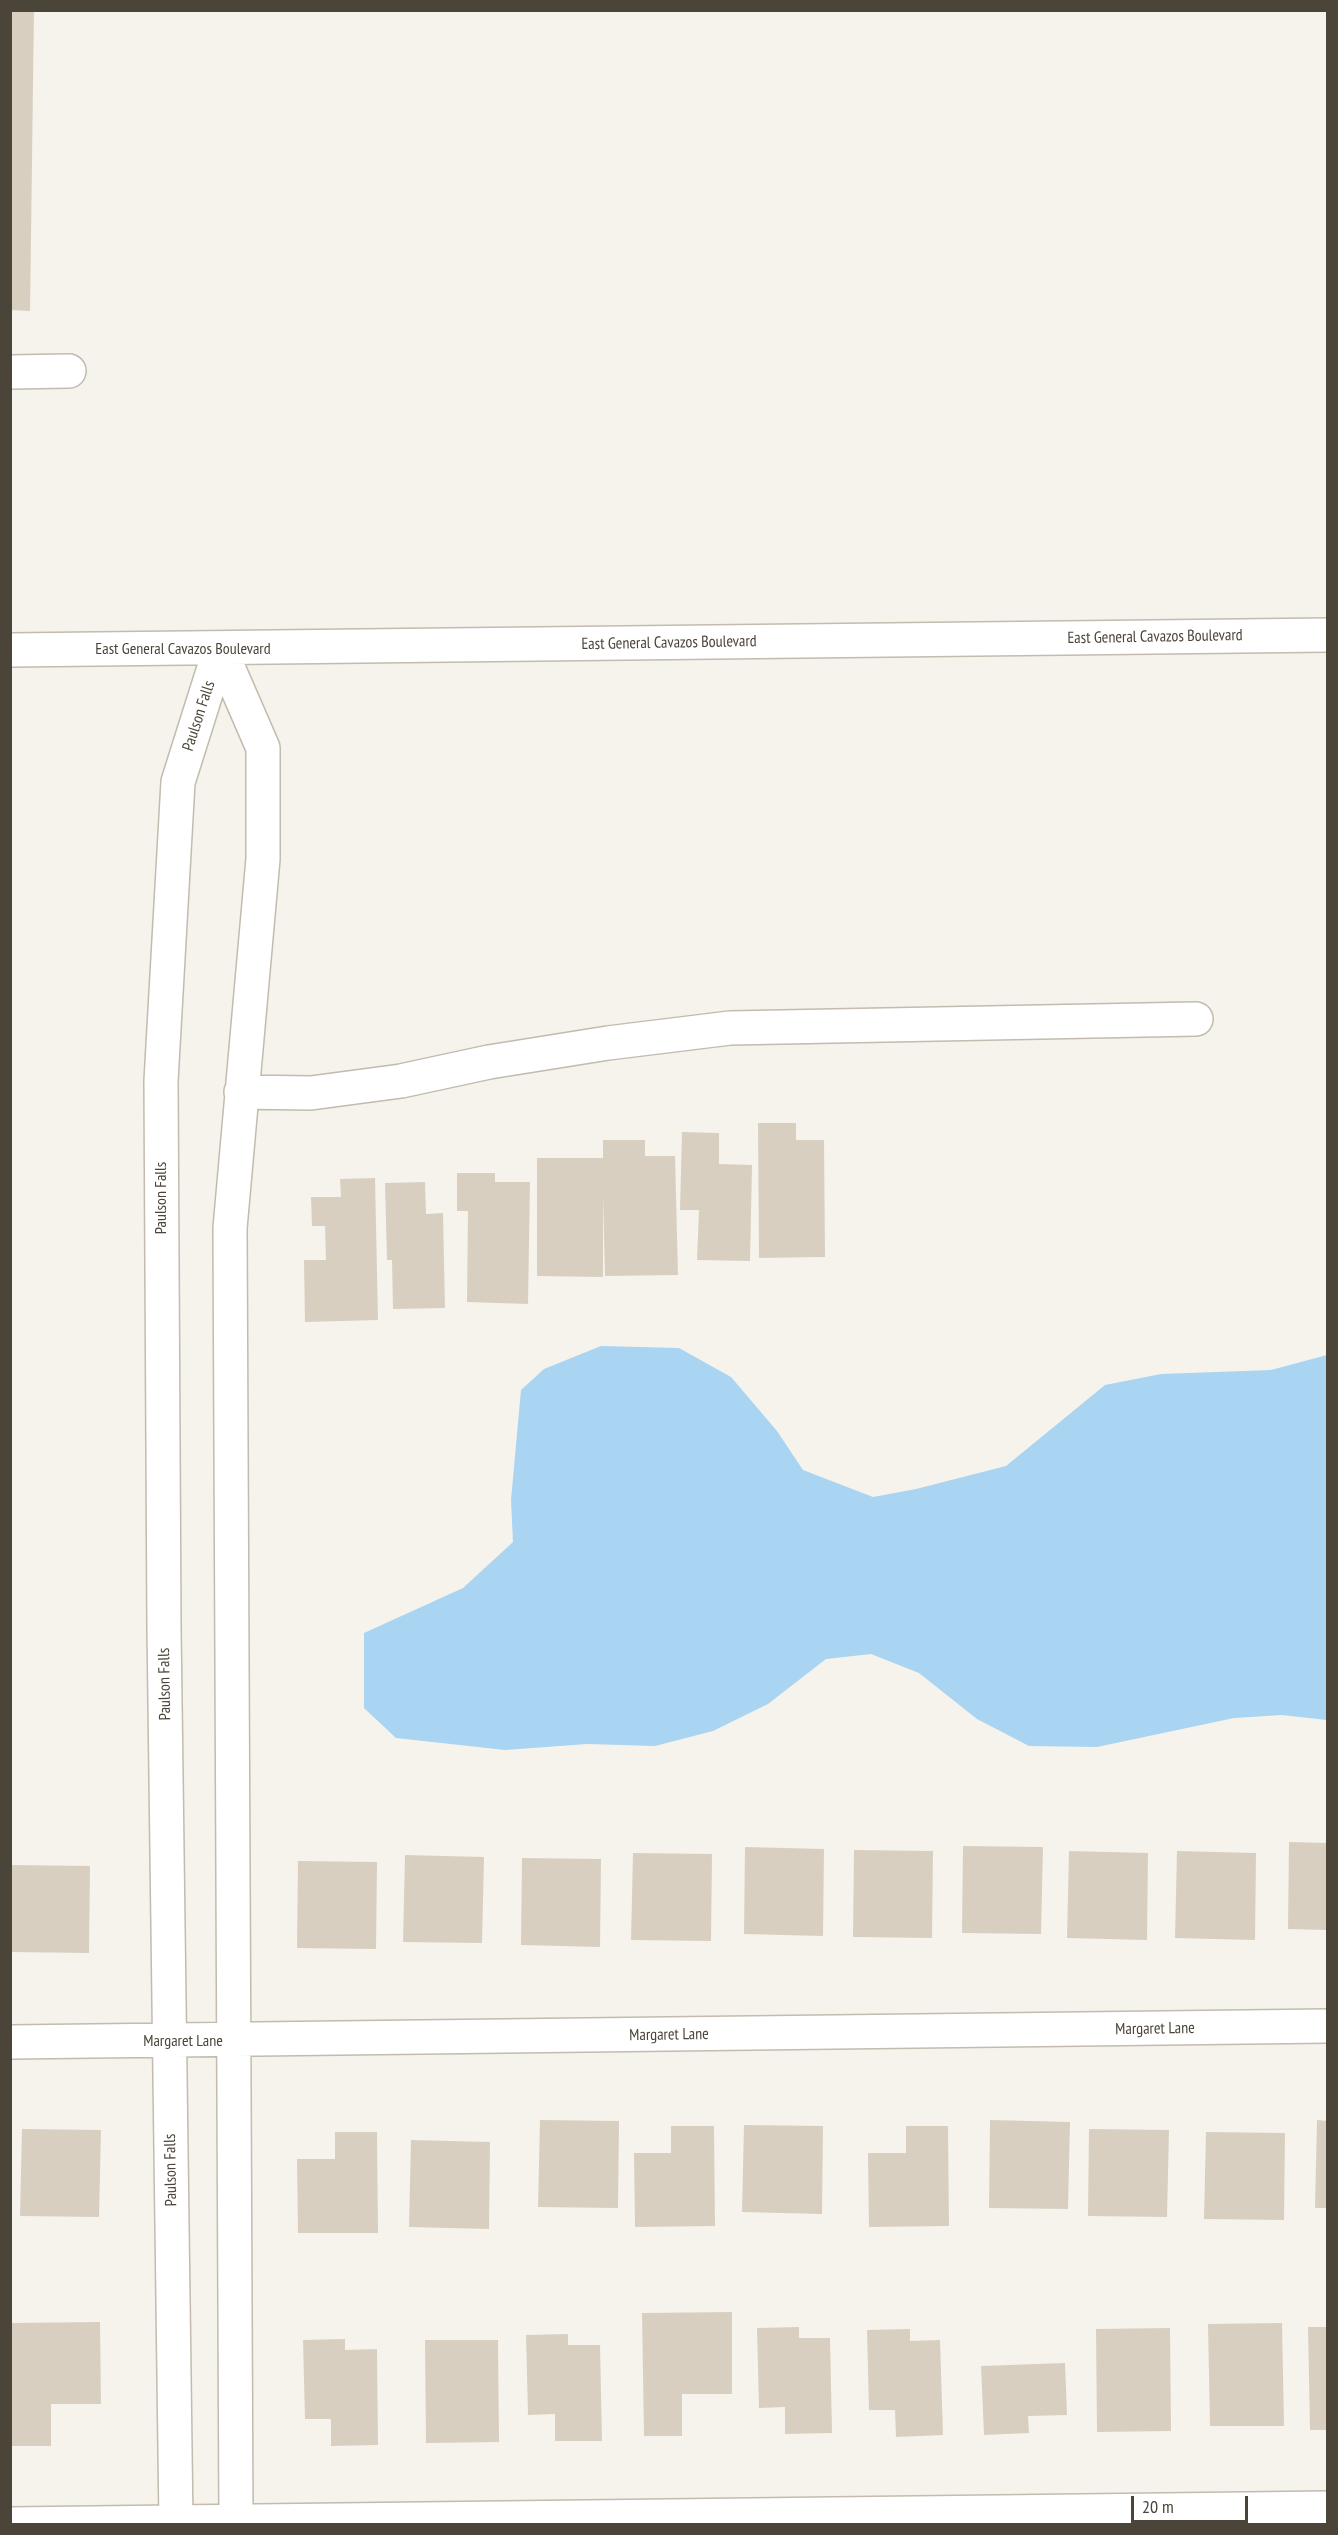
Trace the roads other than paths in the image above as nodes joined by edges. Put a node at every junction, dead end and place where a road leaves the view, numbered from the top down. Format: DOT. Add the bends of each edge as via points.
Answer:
graph roads {
  1 [pos="69,371"];
  2 [pos="10,372"];
  3 [pos="1328,635"];
  4 [pos="220,649"];
  5 [pos="10,650"];
  6 [pos="1196,1019"];
  7 [pos="241,1092"];
  8 [pos="1328,2026"];
  9 [pos="170,2041"];
  10 [pos="233,2041"];
  11 [pos="10,2042"];
  12 [pos="1328,2508"];
  13 [pos="176,2523"];
  14 [pos="236,2523"];
  15 [pos="10,2524"];
  1 -- 2 [label="street"];
  3 -- 4 [label="street, East General Cavazos Boulevard"];
  4 -- 5 [label="street, East General Cavazos Boulevard"];
  4 -- 7 [label="street, Paulson Falls" via="263,748 263,859"];
  4 -- 9 [label="street, Paulson Falls" via="178,782 161,1081"];
  6 -- 7 [label="street" via="730,1028 597,1045 401,1081 311,1093"];
  7 -- 10 [label="street, Paulson Falls" via="230,1228"];
  8 -- 10 [label="street, Margaret Lane"];
  9 -- 10 [label="street, Margaret Lane"];
  9 -- 11 [label="street, Margaret Lane"];
  9 -- 13 [label="street, Paulson Falls"];
  10 -- 14 [label="street, Paulson Falls"];
  12 -- 14 [label="street"];
  13 -- 14 [label="street"];
  13 -- 15 [label="street"];
}
